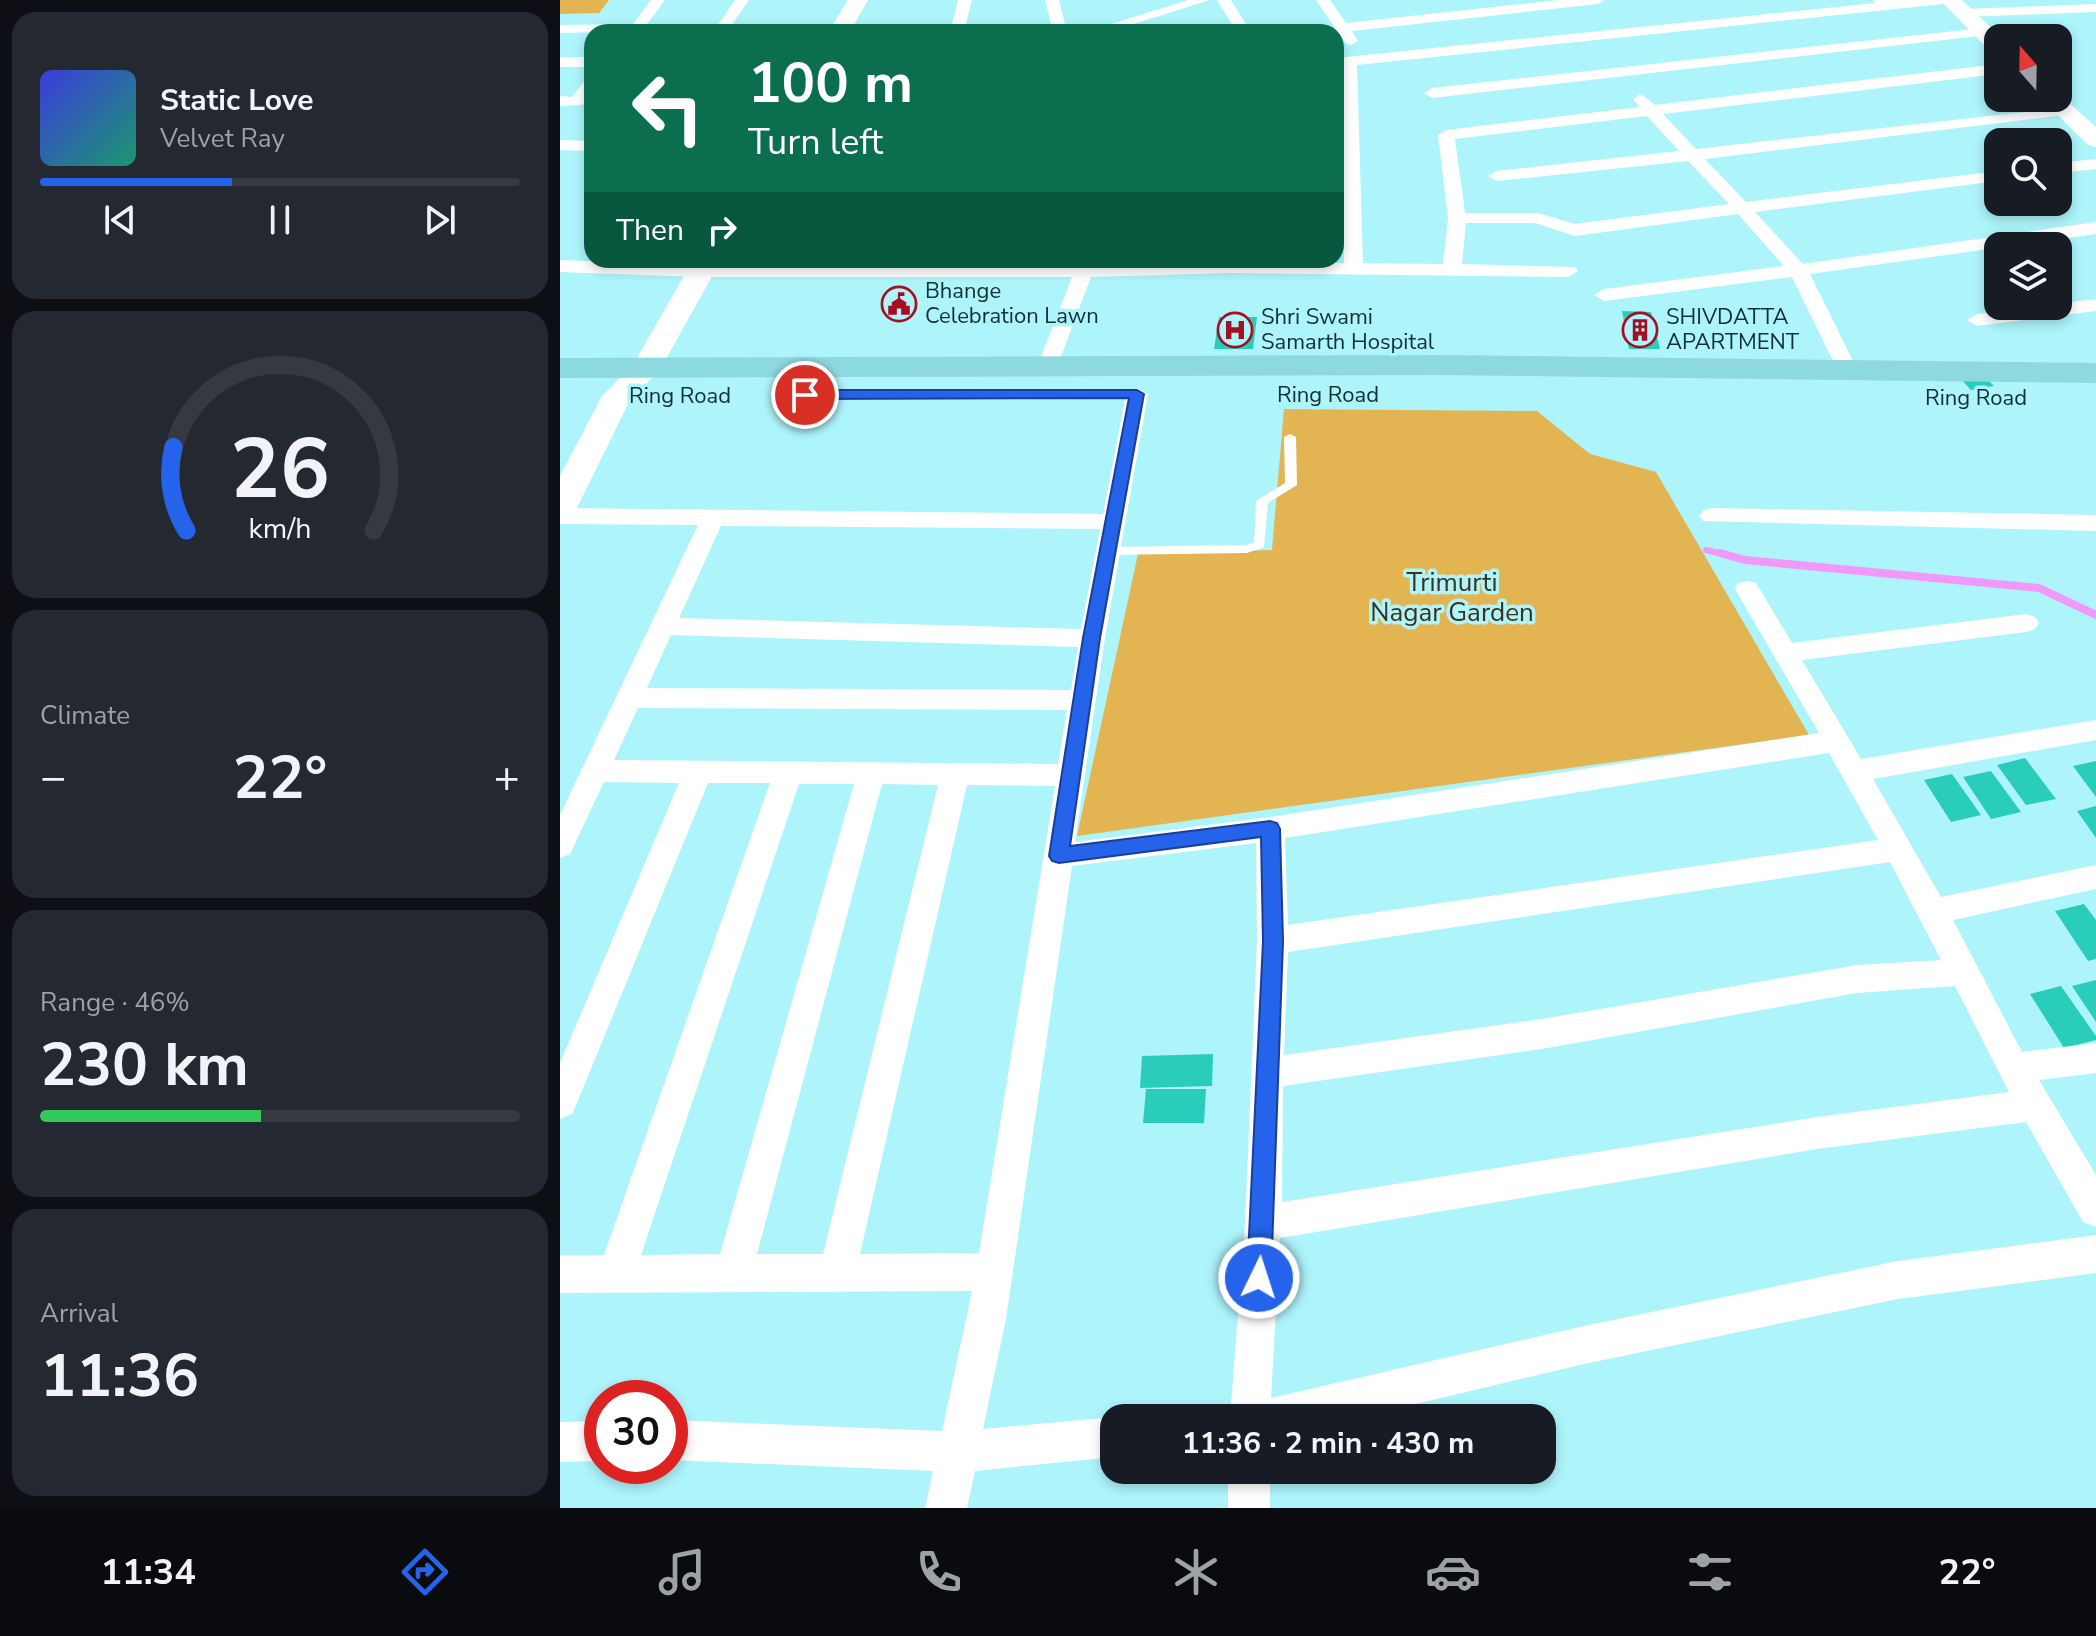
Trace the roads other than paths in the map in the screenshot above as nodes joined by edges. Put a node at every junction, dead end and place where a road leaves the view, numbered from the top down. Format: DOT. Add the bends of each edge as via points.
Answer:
graph roads {
  1 [pos="658,0"];
  2 [pos="742,0"];
  3 [pos="840,0"];
  4 [pos="858,0"];
  5 [pos="965,0"];
  6 [pos="1052,0"];
  7 [pos="1140,0"];
  8 [pos="1203,0"];
  9 [pos="1224,0"];
  10 [pos="1323,0"];
  11 [pos="1598,0"];
  12 [pos="1943,0"];
  13 [pos="1884,3"];
  14 [pos="1957,7"];
  15 [pos="2089,8"];
  16 [pos="1146,16"];
  17 [pos="1558,17"];
  18 [pos="2096,20"];
  19 [pos="640,24"];
  20 [pos="726,24"];
  21 [pos="826,24"];
  22 [pos="844,24"];
  23 [pos="959,24"];
  24 [pos="1058,24"];
  25 [pos="1119,24"];
  26 [pos="1150,24"];
  27 [pos="1239,24"];
  28 [pos="1339,24"];
  29 [pos="1344,28"];
  30 [pos="560,29"];
  31 [pos="584,29"];
  32 [pos="1344,31"];
  33 [pos="1984,32"];
  34 [pos="1984,40"];
  35 [pos="1351,41"];
  36 [pos="1731,60"];
  37 [pos="560,62"];
  38 [pos="584,62"];
  39 [pos="1344,63"];
  40 [pos="1984,71"];
  41 [pos="1613,73"];
  42 [pos="1768,95"];
  43 [pos="1344,97"];
  44 [pos="1652,109"];
  45 [pos="2001,112"];
  46 [pos="2066,112"];
  47 [pos="1446,135"];
  48 [pos="2096,140"];
  49 [pos="560,145"];
  50 [pos="584,146"];
  51 [pos="1692,155"];
  52 [pos="2096,164"];
  53 [pos="2072,167"];
  54 [pos="1497,176"];
  55 [pos="1984,178"];
  56 [pos="1742,208"];
  57 [pos="1457,218"];
  58 [pos="2096,228"];
  59 [pos="560,266"];
  60 [pos="584,266"];
  61 [pos="691,268"];
  62 [pos="1085,268"];
  63 [pos="1327,268"];
  64 [pos="1354,269"];
  65 [pos="1452,270"];
  66 [pos="1798,270"];
  67 [pos="1568,271"];
  68 [pos="1604,295"];
  69 [pos="2096,305"];
  70 [pos="1977,320"];
  71 [pos="1047,367"];
  72 [pos="560,368"];
  73 [pos="629,369"];
  74 [pos="1847,369"];
  75 [pos="2096,373"];
  76 [pos="560,394"];
  77 [pos="1137,394"];
  78 [pos="2096,399"];
  79 [pos="1290,437"];
  80 [pos="560,508"];
  81 [pos="560,516"];
  82 [pos="1711,516"];
  83 [pos="713,518"];
  84 [pos="2096,523"];
  85 [pos="1110,536"];
  86 [pos="1747,589"];
  87 [pos="2026,623"];
  88 [pos="664,626"];
  89 [pos="1092,638"];
  90 [pos="1785,653"];
  91 [pos="630,698"];
  92 [pos="1082,700"];
  93 [pos="2096,730"];
  94 [pos="1837,741"];
  95 [pos="596,771"];
  96 [pos="1854,771"];
  97 [pos="698,772"];
  98 [pos="788,773"];
  99 [pos="871,774"];
  100 [pos="955,774"];
  101 [pos="1071,775"];
  102 [pos="1270,829"];
  103 [pos="560,846"];
  104 [pos="1898,849"];
  105 [pos="1059,856"];
  106 [pos="2096,877"];
  107 [pos="1933,912"];
  108 [pos="1273,941"];
  109 [pos="1964,972"];
  110 [pos="2096,1058"];
  111 [pos="2013,1068"];
  112 [pos="1266,1073"];
  113 [pos="560,1103"];
  114 [pos="2036,1105"];
  115 [pos="2096,1209"];
  116 [pos="1263,1223"];
  117 [pos="2096,1254"];
  118 [pos="994,1272"];
  119 [pos="733,1273"];
  120 [pos="837,1273"];
  121 [pos="560,1274"];
  122 [pos="616,1274"];
  123 [pos="1251,1404"];
  124 [pos="1332,1404"];
  125 [pos="1100,1438"];
  126 [pos="584,1441"];
  127 [pos="688,1441"];
  128 [pos="560,1442"];
  129 [pos="958,1452"];
  130 [pos="1249,1484"];
  131 [pos="946,1508"];
  132 [pos="1249,1508"];
  1 -- 19 [label="street"];
  2 -- 20 [label="street"];
  3 -- 21 [label="street"];
  4 -- 22 [label="street"];
  5 -- 23 [label="street"];
  6 -- 24 [label="street"];
  7 -- 16 [label="street"];
  8 -- 16 [label="street"];
  9 -- 27 [label="street"];
  10 -- 28 [label="street"];
  11 -- 17 [label="street"];
  12 -- 13 [label="street"];
  13 -- 17 [label="street"];
  14 -- 15 [label="street"];
  14 -- 33 [label="street"];
  15 -- 18 [label="street"];
  16 -- 25 [label="street"];
  16 -- 26 [label="street"];
  17 -- 29 [label="street"];
  17 -- 39 [label="street"];
  17 -- 41 [label="street"];
  30 -- 31 [label="street"];
  32 -- 35 [label="street"];
  34 -- 36 [label="street"];
  36 -- 41 [label="street"];
  36 -- 42 [label="street"];
  37 -- 38 [label="street"];
  40 -- 42 [label="street"];
  41 -- 44 [label="street"];
  41 -- 47 [label="street" via="1433,98"];
  42 -- 44 [label="street"];
  43 -- 64 [label="street"];
  44 -- 47 [label="street"];
  44 -- 51 [label="street"];
  45 -- 51 [label="street"];
  46 -- 48 [label="street"];
  47 -- 57 [label="street"];
  49 -- 50 [label="street"];
  51 -- 54 [label="street"];
  51 -- 56 [label="street"];
  52 -- 53 [label="street"];
  55 -- 56 [label="street"];
  56 -- 57 [label="street" via="1575,230 1538,218"];
  56 -- 66 [label="street"];
  57 -- 65 [label="street"];
  58 -- 66 [label="street"];
  59 -- 60 [label="street"];
  61 -- 73 [label="street"];
  62 -- 71 [label="street"];
  63 -- 64 [label="street"];
  64 -- 65 [label="street"];
  65 -- 67 [label="street"];
  66 -- 68 [label="street"];
  66 -- 74 [label="street"];
  69 -- 70 [label="street"];
  71 -- 73 [label="main road"];
  71 -- 74 [label="main road"];
  72 -- 73 [label="main road"];
  73 -- 76 [label="main road, Ring Road"];
  73 -- 77 [label="main road, Ring Road"];
  73 -- 80 [label="street"];
  74 -- 75 [label="main road"];
  77 -- 78 [label="main road, Ring Road"];
  77 -- 85 [label="street"];
  79 -- 85 [label="lane" via="1293,480 1289,488 1262,501 1260,544 1247,549"];
  81 -- 83 [label="street"];
  82 -- 84 [label="street"];
  83 -- 85 [label="street"];
  83 -- 88 [label="street"];
  85 -- 89 [label="street"];
  86 -- 90 [label="street"];
  87 -- 90 [label="street"];
  88 -- 89 [label="street"];
  88 -- 91 [label="street"];
  89 -- 92 [label="street"];
  90 -- 94 [label="street"];
  91 -- 92 [label="street"];
  91 -- 95 [label="street"];
  92 -- 101 [label="street"];
  93 -- 96 [label="street"];
  94 -- 96 [label="street"];
  94 -- 102 [label="street"];
  95 -- 97 [label="street"];
  95 -- 103 [label="street"];
  96 -- 104 [label="street"];
  97 -- 98 [label="street"];
  97 -- 113 [label="street"];
  98 -- 99 [label="street"];
  98 -- 122 [label="street"];
  99 -- 100 [label="street"];
  99 -- 119 [label="street"];
  100 -- 101 [label="street"];
  100 -- 120 [label="street"];
  101 -- 105 [label="street"];
  102 -- 105 [label="street"];
  102 -- 108 [label="street"];
  104 -- 107 [label="street"];
  104 -- 108 [label="street"];
  105 -- 118 [label="street"];
  106 -- 107 [label="street"];
  107 -- 109 [label="street"];
  108 -- 112 [label="street"];
  109 -- 111 [label="street"];
  109 -- 112 [label="street" via="1857,979 1542,1034"];
  110 -- 111 [label="street"];
  111 -- 114 [label="street"];
  112 -- 116 [label="street"];
  114 -- 115 [label="street"];
  114 -- 116 [label="street" via="1817,1133"];
  116 -- 123 [label="street"];
  117 -- 124 [label="street" via="1898,1280"];
  118 -- 120 [label="street"];
  118 -- 129 [label="street"];
  119 -- 120 [label="street"];
  119 -- 122 [label="street"];
  121 -- 122 [label="street"];
  125 -- 129 [label="street"];
  126 -- 128 [label="street"];
  127 -- 129 [label="street"];
  129 -- 131 [label="street"];
  130 -- 132 [label="street"];
}
